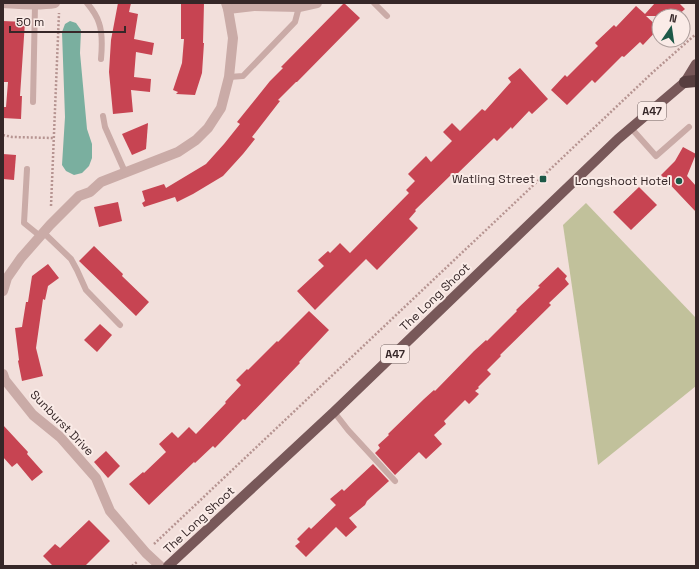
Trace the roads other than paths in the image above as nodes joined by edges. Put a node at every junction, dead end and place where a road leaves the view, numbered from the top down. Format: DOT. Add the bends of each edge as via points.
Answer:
graph roads {
  1 [pos="3,3"];
  2 [pos="87,3"];
  3 [pos="317,3"];
  4 [pos="374,3"];
  5 [pos="35,5"];
  6 [pos="227,6"];
  7 [pos="57,7"];
  8 [pos="299,7"];
  9 [pos="387,16"];
  10 [pos="102,59"];
  11 [pos="696,64"];
  12 [pos="229,77"];
  13 [pos="692,80"];
  14 [pos="33,102"];
  15 [pos="103,116"];
  16 [pos="689,127"];
  17 [pos="631,128"];
  18 [pos="27,169"];
  19 [pos="125,172"];
  20 [pos="45,231"];
  21 [pos="5,277"];
  22 [pos="3,290"];
  23 [pos="120,325"];
  24 [pos="4,378"];
  25 [pos="334,412"];
  26 [pos="395,481"];
  27 [pos="160,566"];
  28 [pos="168,566"];
  1 -- 5 [label="street"];
  2 -- 10 [label="lane" via="99,22"];
  3 -- 8 [label="street"];
  4 -- 9 [label="lane"];
  5 -- 7 [label="street" via="48,4"];
  5 -- 14 [label="lane"];
  6 -- 8 [label="street"];
  6 -- 12 [label="street" via="233,38"];
  8 -- 12 [label="lane" via="295,22 243,76"];
  11 -- 13 [label="main road, The Long Shoot / A47"];
  12 -- 19 [label="street" via="221,108 208,128 196,140 178,152"];
  13 -- 17 [label="main road, The Long Shoot / A47"];
  15 -- 19 [label="lane"];
  16 -- 17 [label="lane" via="656,156"];
  17 -- 25 [label="main road, The Long Shoot / A47"];
  18 -- 20 [label="lane" via="24,223"];
  19 -- 20 [label="street" via="100,182 90,192 79,196"];
  20 -- 21 [label="street"];
  20 -- 23 [label="lane" via="71,259 86,290"];
  21 -- 22 [label="street"];
  24 -- 27 [label="street, Sunburst Drive" via="33,415 60,437 96,478 110,511"];
  25 -- 26 [label="lane"];
  25 -- 28 [label="main road, The Long Shoot / A47"];
}
